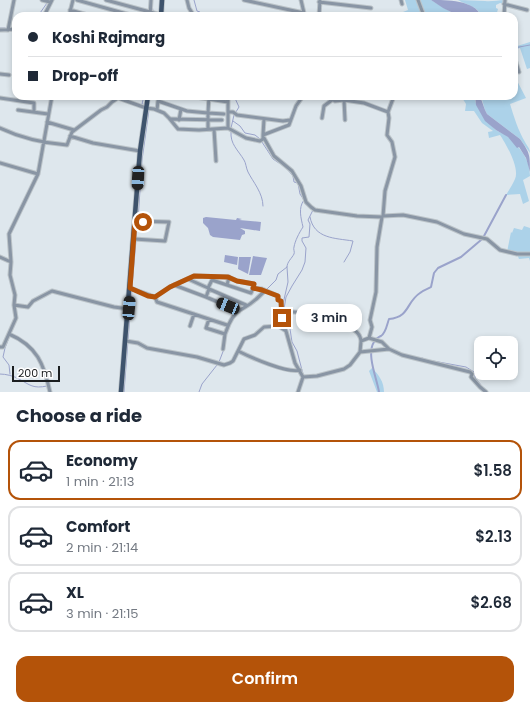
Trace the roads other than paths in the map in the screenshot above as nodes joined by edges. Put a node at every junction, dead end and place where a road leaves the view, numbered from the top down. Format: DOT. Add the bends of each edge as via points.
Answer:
graph roads {
  1 [pos="14,0"];
  2 [pos="42,0"];
  3 [pos="73,0"];
  4 [pos="77,0"];
  5 [pos="106,0"];
  6 [pos="150,0"];
  7 [pos="162,0"];
  8 [pos="187,0"];
  9 [pos="244,0"];
  10 [pos="301,0"];
  11 [pos="401,0"];
  12 [pos="418,0"];
  13 [pos="504,0"];
  14 [pos="51,1"];
  15 [pos="319,1"];
  16 [pos="402,4"];
  17 [pos="504,4"];
  18 [pos="130,7"];
  19 [pos="371,8"];
  20 [pos="70,10"];
  21 [pos="527,10"];
  22 [pos="46,12"];
  23 [pos="77,12"];
  24 [pos="122,12"];
  25 [pos="129,12"];
  26 [pos="146,12"];
  27 [pos="152,12"];
  28 [pos="161,12"];
  29 [pos="192,12"];
  30 [pos="293,12"];
  31 [pos="304,12"];
  32 [pos="319,12"];
  33 [pos="422,12"];
  34 [pos="504,12"];
  35 [pos="8,30"];
  36 [pos="12,30"];
  37 [pos="0,31"];
  38 [pos="518,69"];
  39 [pos="519,72"];
  40 [pos="0,74"];
  41 [pos="9,76"];
  42 [pos="0,98"];
  43 [pos="12,99"];
  44 [pos="17,100"];
  45 [pos="51,100"];
  46 [pos="114,100"];
  47 [pos="122,100"];
  48 [pos="147,100"];
  49 [pos="154,100"];
  50 [pos="209,100"];
  51 [pos="220,100"];
  52 [pos="300,100"];
  53 [pos="332,100"];
  54 [pos="344,100"];
  55 [pos="392,100"];
  56 [pos="158,101"];
  57 [pos="228,102"];
  58 [pos="146,108"];
  59 [pos="181,109"];
  60 [pos="18,110"];
  61 [pos="157,110"];
  62 [pos="34,112"];
  63 [pos="228,112"];
  64 [pos="388,112"];
  65 [pos="208,113"];
  66 [pos="48,114"];
  67 [pos="224,114"];
  68 [pos="169,118"];
  69 [pos="322,118"];
  70 [pos="264,119"];
  71 [pos="179,120"];
  72 [pos="184,120"];
  73 [pos="208,120"];
  74 [pos="222,120"];
  75 [pos="290,120"];
  76 [pos="345,120"];
  77 [pos="47,122"];
  78 [pos="0,128"];
  79 [pos="228,128"];
  80 [pos="181,129"];
  81 [pos="208,129"];
  82 [pos="214,129"];
  83 [pos="74,130"];
  84 [pos="70,136"];
  85 [pos="262,138"];
  86 [pos="43,142"];
  87 [pos="140,151"];
  88 [pos="216,161"];
  89 [pos="0,163"];
  90 [pos="38,174"];
  91 [pos="382,217"];
  92 [pos="135,221"];
  93 [pos="134,239"];
  94 [pos="530,254"];
  95 [pos="0,258"];
  96 [pos="11,262"];
  97 [pos="229,277"];
  98 [pos="188,279"];
  99 [pos="174,285"];
  100 [pos="227,285"];
  101 [pos="130,288"];
  102 [pos="253,288"];
  103 [pos="208,289"];
  104 [pos="264,291"];
  105 [pos="251,293"];
  106 [pos="259,296"];
  107 [pos="155,297"];
  108 [pos="206,297"];
  109 [pos="14,305"];
  110 [pos="246,305"];
  111 [pos="129,308"];
  112 [pos="239,311"];
  113 [pos="284,311"];
  114 [pos="194,314"];
  115 [pos="316,314"];
  116 [pos="209,318"];
  117 [pos="229,324"];
  118 [pos="337,324"];
  119 [pos="190,326"];
  120 [pos="286,330"];
  121 [pos="9,334"];
  122 [pos="225,334"];
  123 [pos="370,338"];
  124 [pos="128,341"];
  125 [pos="361,341"];
  126 [pos="0,347"];
  127 [pos="223,349"];
  128 [pos="389,349"];
  129 [pos="238,351"];
  130 [pos="360,352"];
  131 [pos="300,370"];
  132 [pos="303,377"];
  133 [pos="50,392"];
  134 [pos="121,392"];
  135 [pos="298,392"];
  136 [pos="486,392"];
  1 -- 35 [label="street"];
  2 -- 14 [label="street"];
  3 -- 20 [label="street"];
  4 -- 24 [label="street"];
  5 -- 18 [label="street"];
  6 -- 27 [label="street"];
  7 -- 28 [label="main road"];
  8 -- 29 [label="street"];
  9 -- 30 [label="street"];
  10 -- 31 [label="street"];
  11 -- 16 [label="street"];
  12 -- 33 [label="street"];
  13 -- 17 [label="street"];
  14 -- 22 [label="street"];
  15 -- 19 [label="street"];
  15 -- 32 [label="street"];
  17 -- 21 [label="street"];
  17 -- 34 [label="street"];
  18 -- 25 [label="street"];
  18 -- 26 [label="street"];
  20 -- 23 [label="street"];
  35 -- 36 [label="street"];
  35 -- 37 [label="street"];
  38 -- 39 [label="street"];
  40 -- 41 [label="street"];
  42 -- 43 [label="street"];
  44 -- 62 [label="street" via="34,102"];
  45 -- 66 [label="street"];
  46 -- 83 [label="street" via="107,108"];
  47 -- 58 [label="street"];
  48 -- 58 [label="main road"];
  49 -- 56 [label="street"];
  50 -- 65 [label="street"];
  51 -- 57 [label="street"];
  52 -- 75 [label="street"];
  53 -- 54 [label="street"];
  53 -- 69 [label="street" via="324,106"];
  54 -- 64 [label="street" via="364,103"];
  54 -- 76 [label="street"];
  55 -- 64 [label="street"];
  56 -- 59 [label="street"];
  56 -- 61 [label="street"];
  57 -- 63 [label="street"];
  58 -- 61 [label="street"];
  58 -- 87 [label="main road"];
  59 -- 65 [label="street"];
  59 -- 71 [label="street"];
  60 -- 62 [label="street"];
  61 -- 68 [label="street"];
  62 -- 66 [label="street"];
  63 -- 70 [label="street"];
  63 -- 79 [label="street"];
  64 -- 91 [label="street" via="387,135 392,142 395,156 385,191"];
  65 -- 67 [label="street"];
  65 -- 73 [label="street"];
  66 -- 77 [label="street"];
  68 -- 71 [label="street"];
  68 -- 80 [label="street" via="178,129"];
  70 -- 75 [label="street"];
  70 -- 85 [label="street"];
  71 -- 72 [label="street"];
  72 -- 73 [label="street"];
  72 -- 80 [label="street"];
  73 -- 74 [label="street"];
  73 -- 81 [label="street"];
  75 -- 85 [label="street" via="288,126"];
  77 -- 83 [label="street"];
  77 -- 86 [label="street"];
  78 -- 86 [label="street"];
  79 -- 82 [label="street"];
  79 -- 85 [label="street" via="246,138"];
  80 -- 81 [label="street"];
  81 -- 82 [label="street"];
  82 -- 88 [label="street"];
  83 -- 84 [label="street"];
  84 -- 86 [label="street" via="67,145"];
  84 -- 87 [label="street"];
  85 -- 91 [label="street" via="274,156 292,171 311,208 357,216"];
  86 -- 90 [label="street"];
  87 -- 92 [label="main road"];
  89 -- 90 [label="street"];
  90 -- 96 [label="street" via="9,234"];
  91 -- 94 [label="street" via="403,215 437,222 464,234 487,239 500,250"];
  91 -- 123 [label="street" via="377,247 376,292 370,320"];
  92 -- 93 [label="main road"];
  92 -- 93 [label="street" via="169,222 165,242"];
  93 -- 101 [label="main road"];
  95 -- 96 [label="street"];
  96 -- 109 [label="street"];
  97 -- 98 [label="street" via="194,276"];
  97 -- 100 [label="street"];
  97 -- 102 [label="street" via="254,284"];
  98 -- 99 [label="street"];
  98 -- 103 [label="street"];
  99 -- 107 [label="street"];
  99 -- 108 [label="street"];
  100 -- 103 [label="street" via="212,280"];
  100 -- 105 [label="street"];
  101 -- 107 [label="street"];
  101 -- 111 [label="main road"];
  102 -- 104 [label="street"];
  102 -- 105 [label="street"];
  103 -- 108 [label="street"];
  103 -- 110 [label="street"];
  104 -- 106 [label="street"];
  104 -- 113 [label="street" via="278,296"];
  105 -- 106 [label="street"];
  106 -- 110 [label="street"];
  107 -- 114 [label="street" via="157,302"];
  108 -- 112 [label="street"];
  109 -- 111 [label="street" via="28,307 33,301 52,291 114,307"];
  109 -- 121 [label="street" via="16,318"];
  110 -- 112 [label="street"];
  111 -- 124 [label="main road"];
  112 -- 117 [label="street" via="234,314"];
  113 -- 115 [label="street"];
  113 -- 120 [label="street" via="283,322"];
  114 -- 116 [label="street"];
  114 -- 119 [label="street"];
  116 -- 117 [label="street"];
  116 -- 122 [label="street" via="206,328"];
  117 -- 122 [label="street"];
  118 -- 125 [label="street" via="356,331 360,334"];
  120 -- 129 [label="street" via="278,326 264,327 255,335 244,339"];
  120 -- 131 [label="street" via="295,363"];
  121 -- 126 [label="street" via="3,347"];
  121 -- 133 [label="street" via="22,340 37,355 47,377"];
  122 -- 127 [label="street"];
  123 -- 125 [label="street"];
  123 -- 128 [label="street" via="382,342"];
  124 -- 129 [label="street" via="147,348 224,365 233,361"];
  124 -- 134 [label="main road"];
  125 -- 130 [label="street"];
  128 -- 130 [label="street"];
  128 -- 136 [label="street" via="411,358 470,372 471,377"];
  129 -- 131 [label="street" via="279,367"];
  130 -- 132 [label="street" via="350,365 342,370"];
  131 -- 132 [label="street"];
  132 -- 135 [label="street"];
}
